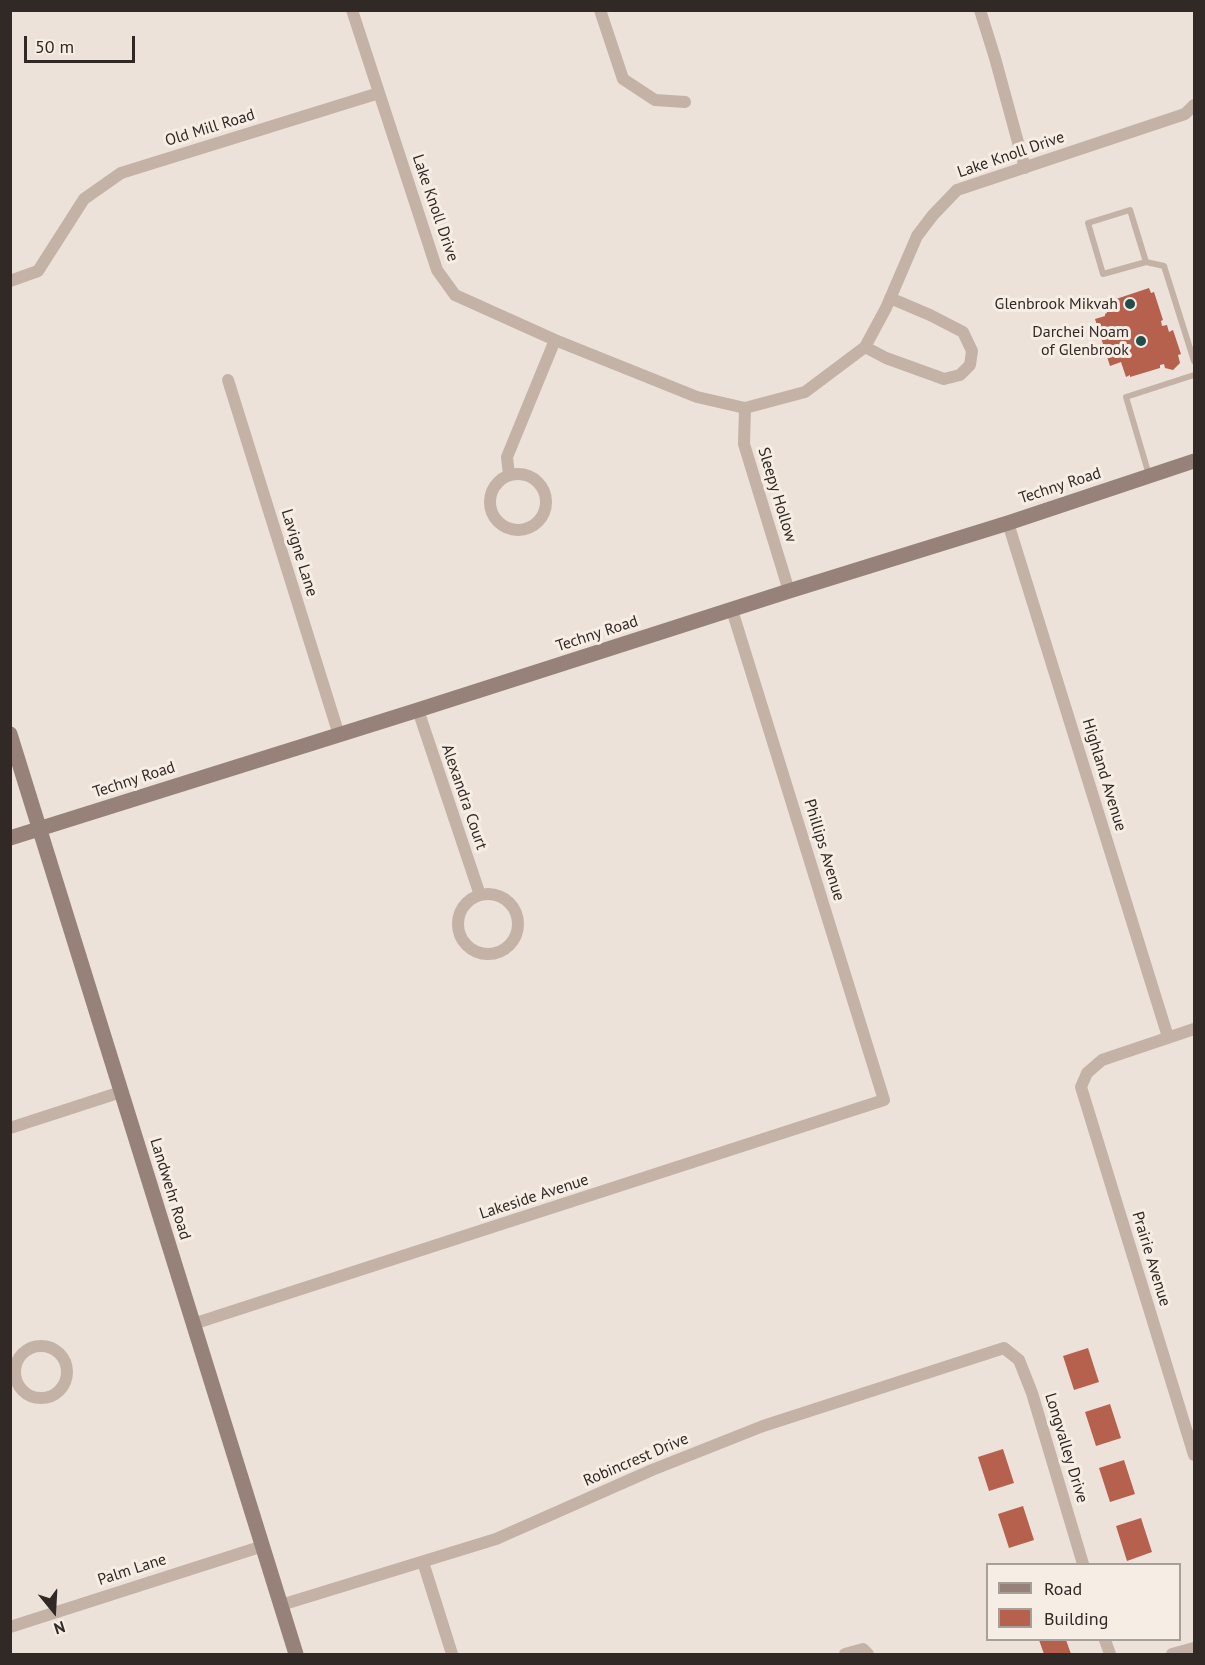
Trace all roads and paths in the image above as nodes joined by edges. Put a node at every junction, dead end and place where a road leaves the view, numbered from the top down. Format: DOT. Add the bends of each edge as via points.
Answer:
graph roads {
  1 [pos="352,10"];
  2 [pos="600,10"];
  3 [pos="980,10"];
  4 [pos="379,93"];
  5 [pos="685,102"];
  6 [pos="1194,105"];
  7 [pos="1025,168"];
  8 [pos="1146,262"];
  9 [pos="10,281"];
  10 [pos="890,298"];
  11 [pos="555,340"];
  12 [pos="865,346"];
  13 [pos="1194,361"];
  14 [pos="1194,375"];
  15 [pos="228,380"];
  16 [pos="745,408"];
  17 [pos="1194,461"];
  18 [pos="509,475"];
  19 [pos="1149,476"];
  20 [pos="1008,523"];
  21 [pos="789,591"];
  22 [pos="732,610"];
  23 [pos="418,710"];
  24 [pos="10,734"];
  25 [pos="339,735"];
  26 [pos="39,829"];
  27 [pos="10,838"];
  28 [pos="480,895"];
  29 [pos="1194,1029"];
  30 [pos="1168,1037"];
  31 [pos="121,1092"];
  32 [pos="884,1100"];
  33 [pos="10,1128"];
  34 [pos="193,1324"];
  35 [pos="1004,1348"];
  36 [pos="13,1378"];
  37 [pos="1194,1455"];
  38 [pos="262,1546"];
  39 [pos="423,1562"];
  40 [pos="1083,1563"];
  41 [pos="281,1605"];
  42 [pos="10,1627"];
  43 [pos="1194,1647"];
  44 [pos="865,1652"];
  45 [pos="297,1654"];
  46 [pos="452,1654"];
  47 [pos="845,1654"];
  48 [pos="1172,1654"];
  1 -- 4 [label="street"];
  2 -- 5 [label="street" via="622,79 655,100"];
  3 -- 7 [label="street"];
  4 -- 9 [label="street, Old Mill Road" via="121,173 84,199 38,272"];
  4 -- 11 [label="street, Lake Knoll Drive" via="437,270 449,287 455,295"];
  6 -- 7 [label="street, Lake Knoll Drive" via="1185,114"];
  7 -- 10 [label="street, Lake Knoll Drive" via="957,190 917,236"];
  8 -- 8 [label="lane" via="1130,210 1088,223 1103,274"];
  8 -- 13 [label="lane" via="1164,266"];
  10 -- 12 [label="street, Lake Knoll Drive"];
  10 -- 12 [label="street" via="963,332 972,351 970,365 960,375 944,379"];
  11 -- 16 [label="street, Lake Knoll Drive" via="697,397"];
  11 -- 18 [label="street" via="507,457"];
  12 -- 16 [label="street, Lake Knoll Drive" via="805,392"];
  14 -- 19 [label="lane" via="1126,397"];
  15 -- 25 [label="street, Lavigne Lane"];
  16 -- 21 [label="street, Sleepy Hollow" via="744,444"];
  17 -- 19 [label="main road, Techny Road"];
  18 -- 18 [label="street" via="494,486 490,495 492,513 505,526 523,529 542,515 545,495 534,479 522,474"];
  19 -- 20 [label="main road, Techny Road"];
  20 -- 21 [label="main road, Techny Road"];
  20 -- 30 [label="street, Highland Avenue"];
  21 -- 22 [label="main road, Techny Road"];
  22 -- 23 [label="main road, Techny Road"];
  22 -- 32 [label="street, Phillips Avenue"];
  23 -- 25 [label="main road, Techny Road"];
  23 -- 28 [label="street, Alexandra Court"];
  24 -- 26 [label="main road, Landwehr Road"];
  25 -- 26 [label="main road, Techny Road"];
  26 -- 27 [label="main road, Techny Road"];
  26 -- 31 [label="main road, Landwehr Road"];
  28 -- 28 [label="street" via="462,908 458,930 464,943 476,952 498,953 515,938 517,915 502,897"];
  29 -- 30 [label="street"];
  30 -- 37 [label="street, Prairie Avenue" via="1102,1059 1087,1073 1081,1087"];
  31 -- 33 [label="street"];
  31 -- 34 [label="main road, Landwehr Road"];
  32 -- 34 [label="street, Lakeside Avenue"];
  34 -- 38 [label="main road, Landwehr Road"];
  35 -- 39 [label="street, Robincrest Drive" via="763,1426 496,1539"];
  35 -- 40 [label="street, Longvalley Drive" via="1019,1360 1032,1393"];
  36 -- 36 [label="street" via="27,1394 48,1397 63,1385 66,1362 56,1350 35,1346 21,1355"];
  38 -- 41 [label="main road, Landwehr Road"];
  38 -- 42 [label="street, Palm Lane"];
  39 -- 41 [label="street, Robincrest Drive"];
  39 -- 46 [label="street"];
  41 -- 45 [label="main road, Landwehr Road"];
  43 -- 48 [label="street"];
  44 -- 47 [label="street"];
}
